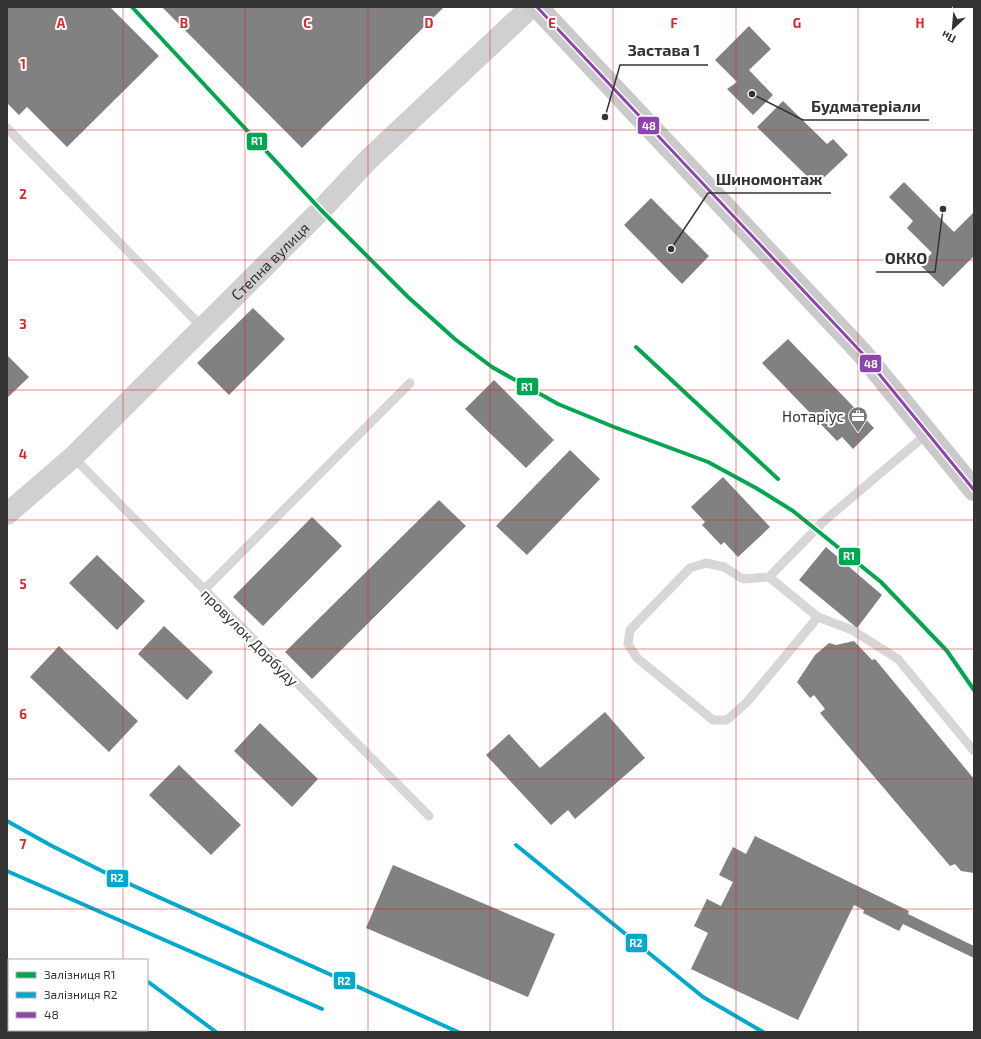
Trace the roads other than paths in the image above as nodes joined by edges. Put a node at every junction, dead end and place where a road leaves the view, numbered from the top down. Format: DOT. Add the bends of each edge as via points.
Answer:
graph roads {
  1 [pos="531,7"];
  2 [pos="536,7"];
  3 [pos="7,128"];
  4 [pos="202,327"];
  5 [pos="410,383"];
  6 [pos="928,432"];
  7 [pos="73,457"];
  8 [pos="974,490"];
  9 [pos="7,514"];
  10 [pos="769,577"];
  11 [pos="204,590"];
  12 [pos="818,617"];
  13 [pos="974,752"];
  14 [pos="429,816"];
  1 -- 4 [label="main road, Степна вулиця" via="369,159"];
  2 -- 6 [label="main road" via="862,353"];
  3 -- 4 [label="lane"];
  4 -- 7 [label="main road, Степна вулиця"];
  5 -- 11 [label="lane"];
  6 -- 8 [label="main road"];
  6 -- 10 [label="lane" via="824,521"];
  7 -- 9 [label="main road, Степна вулиця"];
  7 -- 11 [label="lane, провулок Дорбуду"];
  10 -- 12 [label="lane"];
  10 -- 12 [label="lane" via="743,580 724,567 706,563 690,568 630,630 628,644 637,658 713,720 727,720 747,702"];
  11 -- 14 [label="lane, провулок Дорбуду"];
  12 -- 13 [label="lane" via="852,630 898,658"];
}
